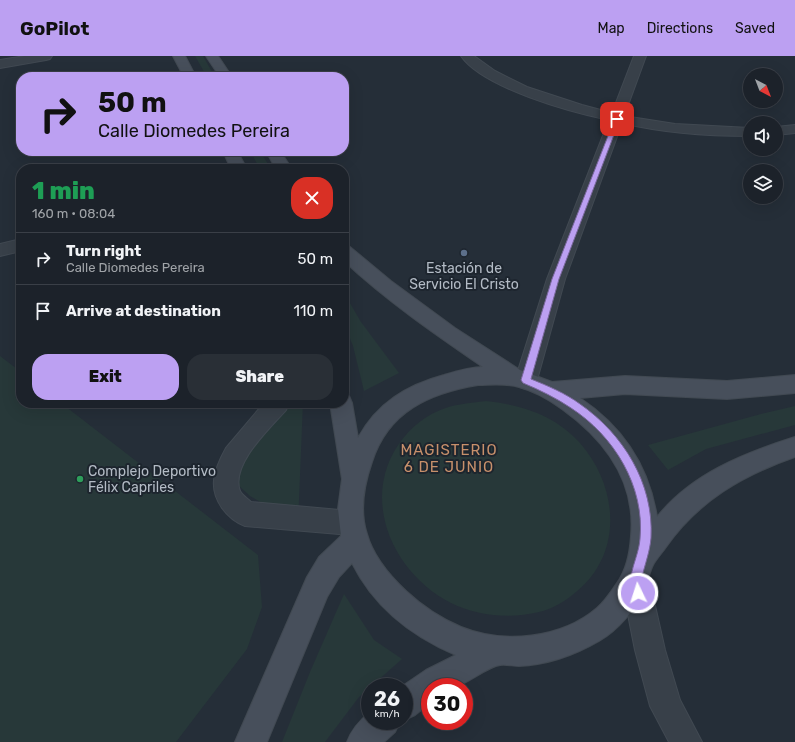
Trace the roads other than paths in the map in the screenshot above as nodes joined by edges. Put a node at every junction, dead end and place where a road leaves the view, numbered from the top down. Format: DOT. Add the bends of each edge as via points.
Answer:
graph roads {
  1 [pos="46,56"];
  2 [pos="179,56"];
  3 [pos="212,56"];
  4 [pos="467,56"];
  5 [pos="640,56"];
  6 [pos="0,64"];
  7 [pos="187,72"];
  8 [pos="223,72"];
  9 [pos="617,119"];
  10 [pos="795,129"];
  11 [pos="783,130"];
  12 [pos="743,132"];
  13 [pos="16,246"];
  14 [pos="0,250"];
  15 [pos="349,255"];
  16 [pos="520,379"];
  17 [pos="795,384"];
  18 [pos="551,391"];
  19 [pos="274,408"];
  20 [pos="342,408"];
  21 [pos="795,447"];
  22 [pos="354,479"];
  23 [pos="353,532"];
  24 [pos="638,570"];
  25 [pos="496,651"];
  26 [pos="413,697"];
  27 [pos="373,730"];
  28 [pos="251,742"];
  29 [pos="363,742"];
  30 [pos="686,742"];
  1 -- 6 [label="street"];
  2 -- 7 [label="main road"];
  3 -- 8 [label="main road"];
  4 -- 9 [label="street" via="493,76 526,91"];
  5 -- 9 [label="street"];
  9 -- 12 [label="street" via="669,127"];
  9 -- 16 [label="street"];
  10 -- 11 [label="street"];
  13 -- 14 [label="street"];
  15 -- 16 [label="main road" via="382,285 445,332"];
  16 -- 18 [label="main road"];
  16 -- 22 [label="main road" via="478,376 434,385 416,393 398,404 370,437 360,456"];
  17 -- 18 [label="main road" via="727,390 625,385"];
  18 -- 24 [label="main road" via="576,406 598,424 615,442 635,477 642,497 645,539"];
  19 -- 23 [label="street" via="234,455 226,480 229,498 245,514"];
  20 -- 22 [label="main road"];
  21 -- 24 [label="main road" via="728,473 701,490 672,518"];
  22 -- 23 [label="main road" via="350,500"];
  23 -- 25 [label="main road" via="366,562 379,582 415,618 440,633"];
  23 -- 28 [label="main road" via="317,587"];
  24 -- 25 [label="main road" via="619,606 596,627 566,643 533,651"];
  24 -- 30 [label="street" via="650,650 666,706"];
  25 -- 26 [label="main road" via="453,671"];
  27 -- 29 [label="main road"];
}
